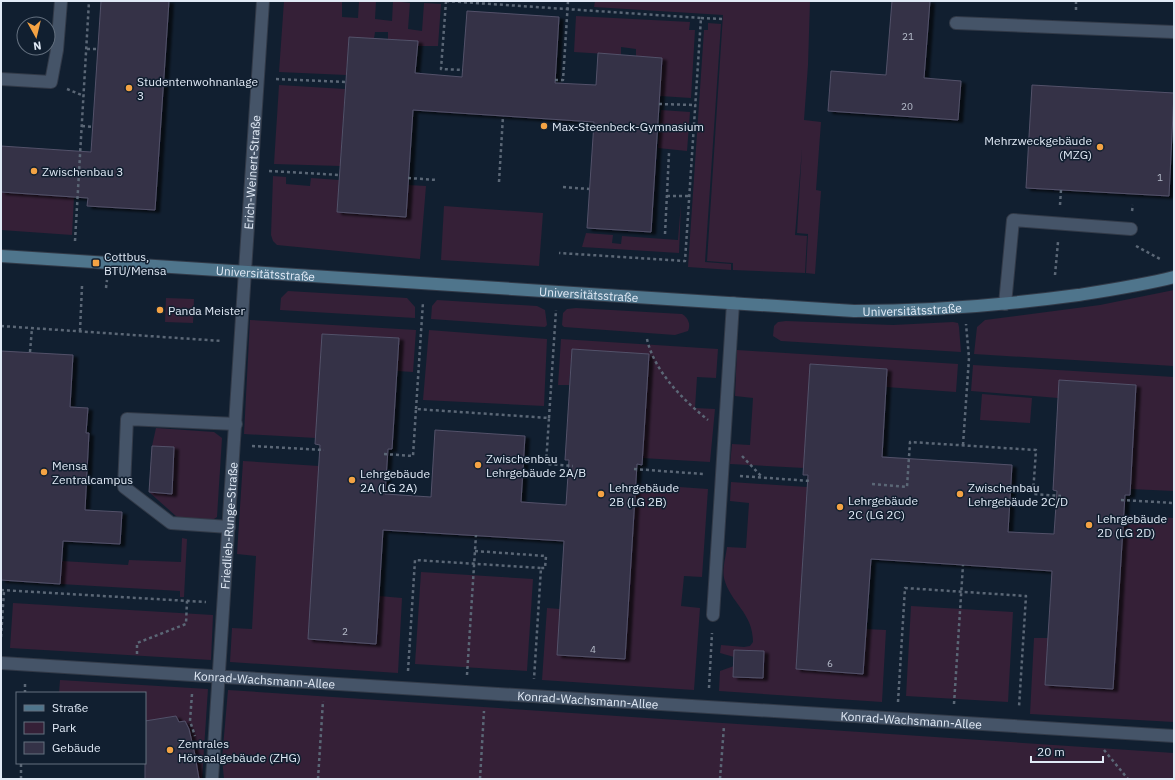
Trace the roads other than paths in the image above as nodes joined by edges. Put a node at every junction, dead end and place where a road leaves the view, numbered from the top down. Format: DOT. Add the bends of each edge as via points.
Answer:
graph roads {
  1 [pos="61,1"];
  2 [pos="263,1"];
  3 [pos="956,23"];
  4 [pos="1174,32"];
  5 [pos="1,79"];
  6 [pos="1131,229"];
  7 [pos="1,256"];
  8 [pos="245,271"];
  9 [pos="1174,277"];
  10 [pos="733,303"];
  11 [pos="1005,304"];
  12 [pos="236,424"];
  13 [pos="229,528"];
  14 [pos="713,615"];
  15 [pos="1,663"];
  16 [pos="218,676"];
  17 [pos="1174,736"];
  18 [pos="212,779"];
  1 -- 5 [label="street" via="57,50 51,82"];
  2 -- 8 [label="street, Erich-Weinert-Straße"];
  3 -- 4 [label="street"];
  6 -- 11 [label="street" via="1013,220"];
  7 -- 8 [label="street, Universitätsstraße"];
  8 -- 10 [label="street, Universitätsstraße"];
  8 -- 12 [label="street, Friedlieb-Runge-Straße"];
  9 -- 11 [label="street, Universitätsstraße"];
  10 -- 11 [label="street, Universitätsstraße" via="911,311"];
  10 -- 14 [label="street"];
  12 -- 13 [label="street, Friedlieb-Runge-Straße"];
  12 -- 13 [label="street" via="127,419 124,488 171,523"];
  13 -- 16 [label="street, Friedlieb-Runge-Straße"];
  15 -- 16 [label="street, Konrad-Wachsmann-Allee"];
  16 -- 17 [label="street, Konrad-Wachsmann-Allee"];
  16 -- 18 [label="street, Friedlieb-Runge-Straße"];
}
